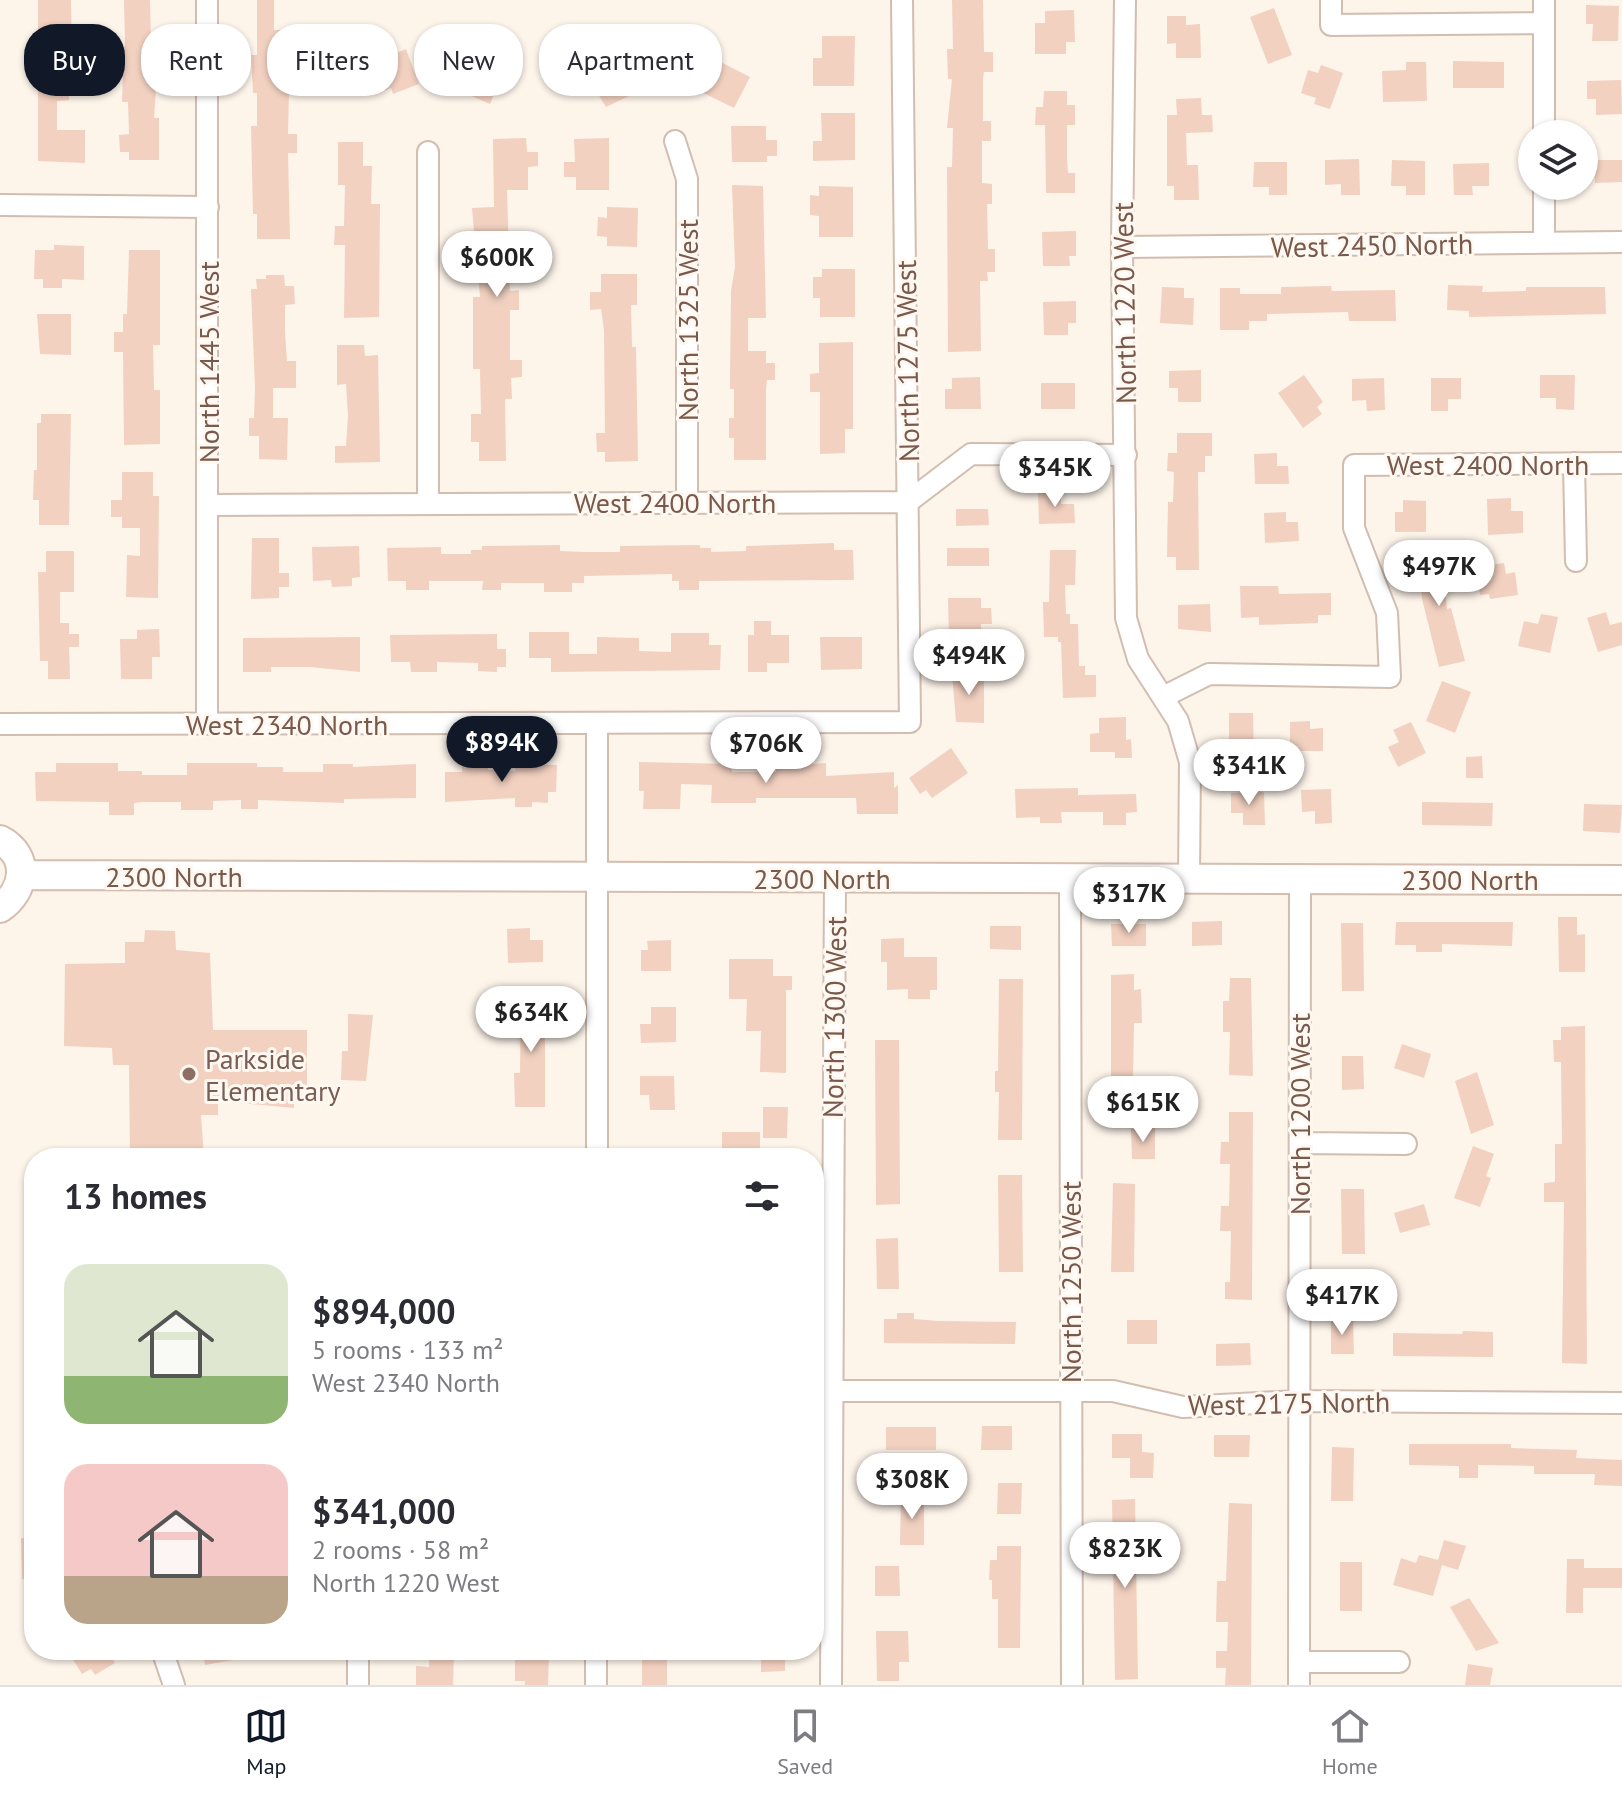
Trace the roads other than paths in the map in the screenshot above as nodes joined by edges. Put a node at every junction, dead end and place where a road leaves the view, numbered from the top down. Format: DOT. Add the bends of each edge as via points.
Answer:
graph roads {
  1 [pos="207,0"];
  2 [pos="902,0"];
  3 [pos="1125,0"];
  4 [pos="1331,0"];
  5 [pos="1544,0"];
  6 [pos="1544,23"];
  7 [pos="1544,120"];
  8 [pos="675,141"];
  9 [pos="428,152"];
  10 [pos="1544,200"];
  11 [pos="0,205"];
  12 [pos="208,207"];
  13 [pos="1622,242"];
  14 [pos="1544,243"];
  15 [pos="1122,247"];
  16 [pos="1126,455"];
  17 [pos="1574,463"];
  18 [pos="1622,463"];
  19 [pos="687,501"];
  20 [pos="908,502"];
  21 [pos="428,504"];
  22 [pos="208,505"];
  23 [pos="1576,561"];
  24 [pos="1163,697"];
  25 [pos="910,722"];
  26 [pos="597,723"];
  27 [pos="0,724"];
  28 [pos="207,724"];
  29 [pos="0,840"];
  30 [pos="23,875"];
  31 [pos="597,877"];
  32 [pos="835,878"];
  33 [pos="1070,878"];
  34 [pos="1189,879"];
  35 [pos="1300,879"];
  36 [pos="1622,880"];
  37 [pos="0,908"];
  38 [pos="1300,1143"];
  39 [pos="1406,1144"];
  40 [pos="597,1148"];
  41 [pos="824,1312"];
  42 [pos="824,1391"];
  43 [pos="1070,1391"];
  44 [pos="1298,1401"];
  45 [pos="1622,1403"];
  46 [pos="824,1456"];
  47 [pos="165,1660"];
  48 [pos="358,1660"];
  49 [pos="596,1660"];
  50 [pos="1299,1662"];
  51 [pos="1399,1662"];
  52 [pos="174,1685"];
  53 [pos="358,1685"];
  54 [pos="596,1685"];
  55 [pos="831,1685"];
  56 [pos="1072,1685"];
  57 [pos="1299,1685"];
  1 -- 12 [label="street, North 1445 West"];
  2 -- 20 [label="street, North 1275 West"];
  3 -- 15 [label="street, North 1220 West"];
  4 -- 6 [label="street" via="1331,25"];
  5 -- 6 [label="street"];
  6 -- 7 [label="street"];
  8 -- 19 [label="street, North 1325 West" via="687,179"];
  9 -- 21 [label="street"];
  10 -- 14 [label="street"];
  11 -- 12 [label="street"];
  12 -- 22 [label="street, North 1445 West"];
  13 -- 14 [label="street, West 2450 North"];
  14 -- 15 [label="street, West 2450 North"];
  15 -- 16 [label="street, North 1220 West"];
  16 -- 20 [label="street" via="971,454"];
  16 -- 24 [label="street, North 1220 West" via="1126,618 1138,659"];
  17 -- 18 [label="street, West 2400 North"];
  17 -- 23 [label="street"];
  17 -- 24 [label="street, West 2400 North" via="1354,465 1354,528 1387,613 1390,677 1209,674"];
  19 -- 20 [label="street, West 2400 North"];
  19 -- 21 [label="street, West 2400 North"];
  20 -- 25 [label="street, North 1275 West"];
  21 -- 22 [label="street, West 2400 North"];
  22 -- 28 [label="street, North 1445 West"];
  24 -- 34 [label="street, North 1220 West" via="1178,721 1190,762"];
  25 -- 26 [label="street, West 2340 North"];
  26 -- 28 [label="street, West 2340 North"];
  26 -- 31 [label="street"];
  27 -- 28 [label="street, West 2340 North"];
  29 -- 30 [label="street" via="18,856"];
  30 -- 31 [label="street, 2300 North"];
  30 -- 37 [label="street" via="17,894"];
  31 -- 32 [label="street, 2300 North"];
  31 -- 40 [label="street"];
  32 -- 33 [label="street, 2300 North"];
  32 -- 41 [label="street, North 1300 West"];
  33 -- 34 [label="street, 2300 North"];
  33 -- 43 [label="street, North 1250 West"];
  34 -- 35 [label="street, 2300 North"];
  35 -- 36 [label="street, 2300 North"];
  35 -- 38 [label="street, North 1200 West"];
  38 -- 39 [label="street"];
  38 -- 44 [label="street, North 1200 West"];
  42 -- 43 [label="street, West 2175 North"];
  43 -- 44 [label="street, West 2175 North" via="1113,1391 1183,1407"];
  43 -- 56 [label="street, North 1250 West"];
  44 -- 45 [label="street, West 2175 North"];
  44 -- 50 [label="street, North 1200 West"];
  46 -- 55 [label="street, North 1300 West"];
  47 -- 52 [label="street"];
  48 -- 53 [label="street"];
  49 -- 54 [label="street"];
  50 -- 51 [label="street"];
  50 -- 57 [label="street, North 1200 West"];
}
